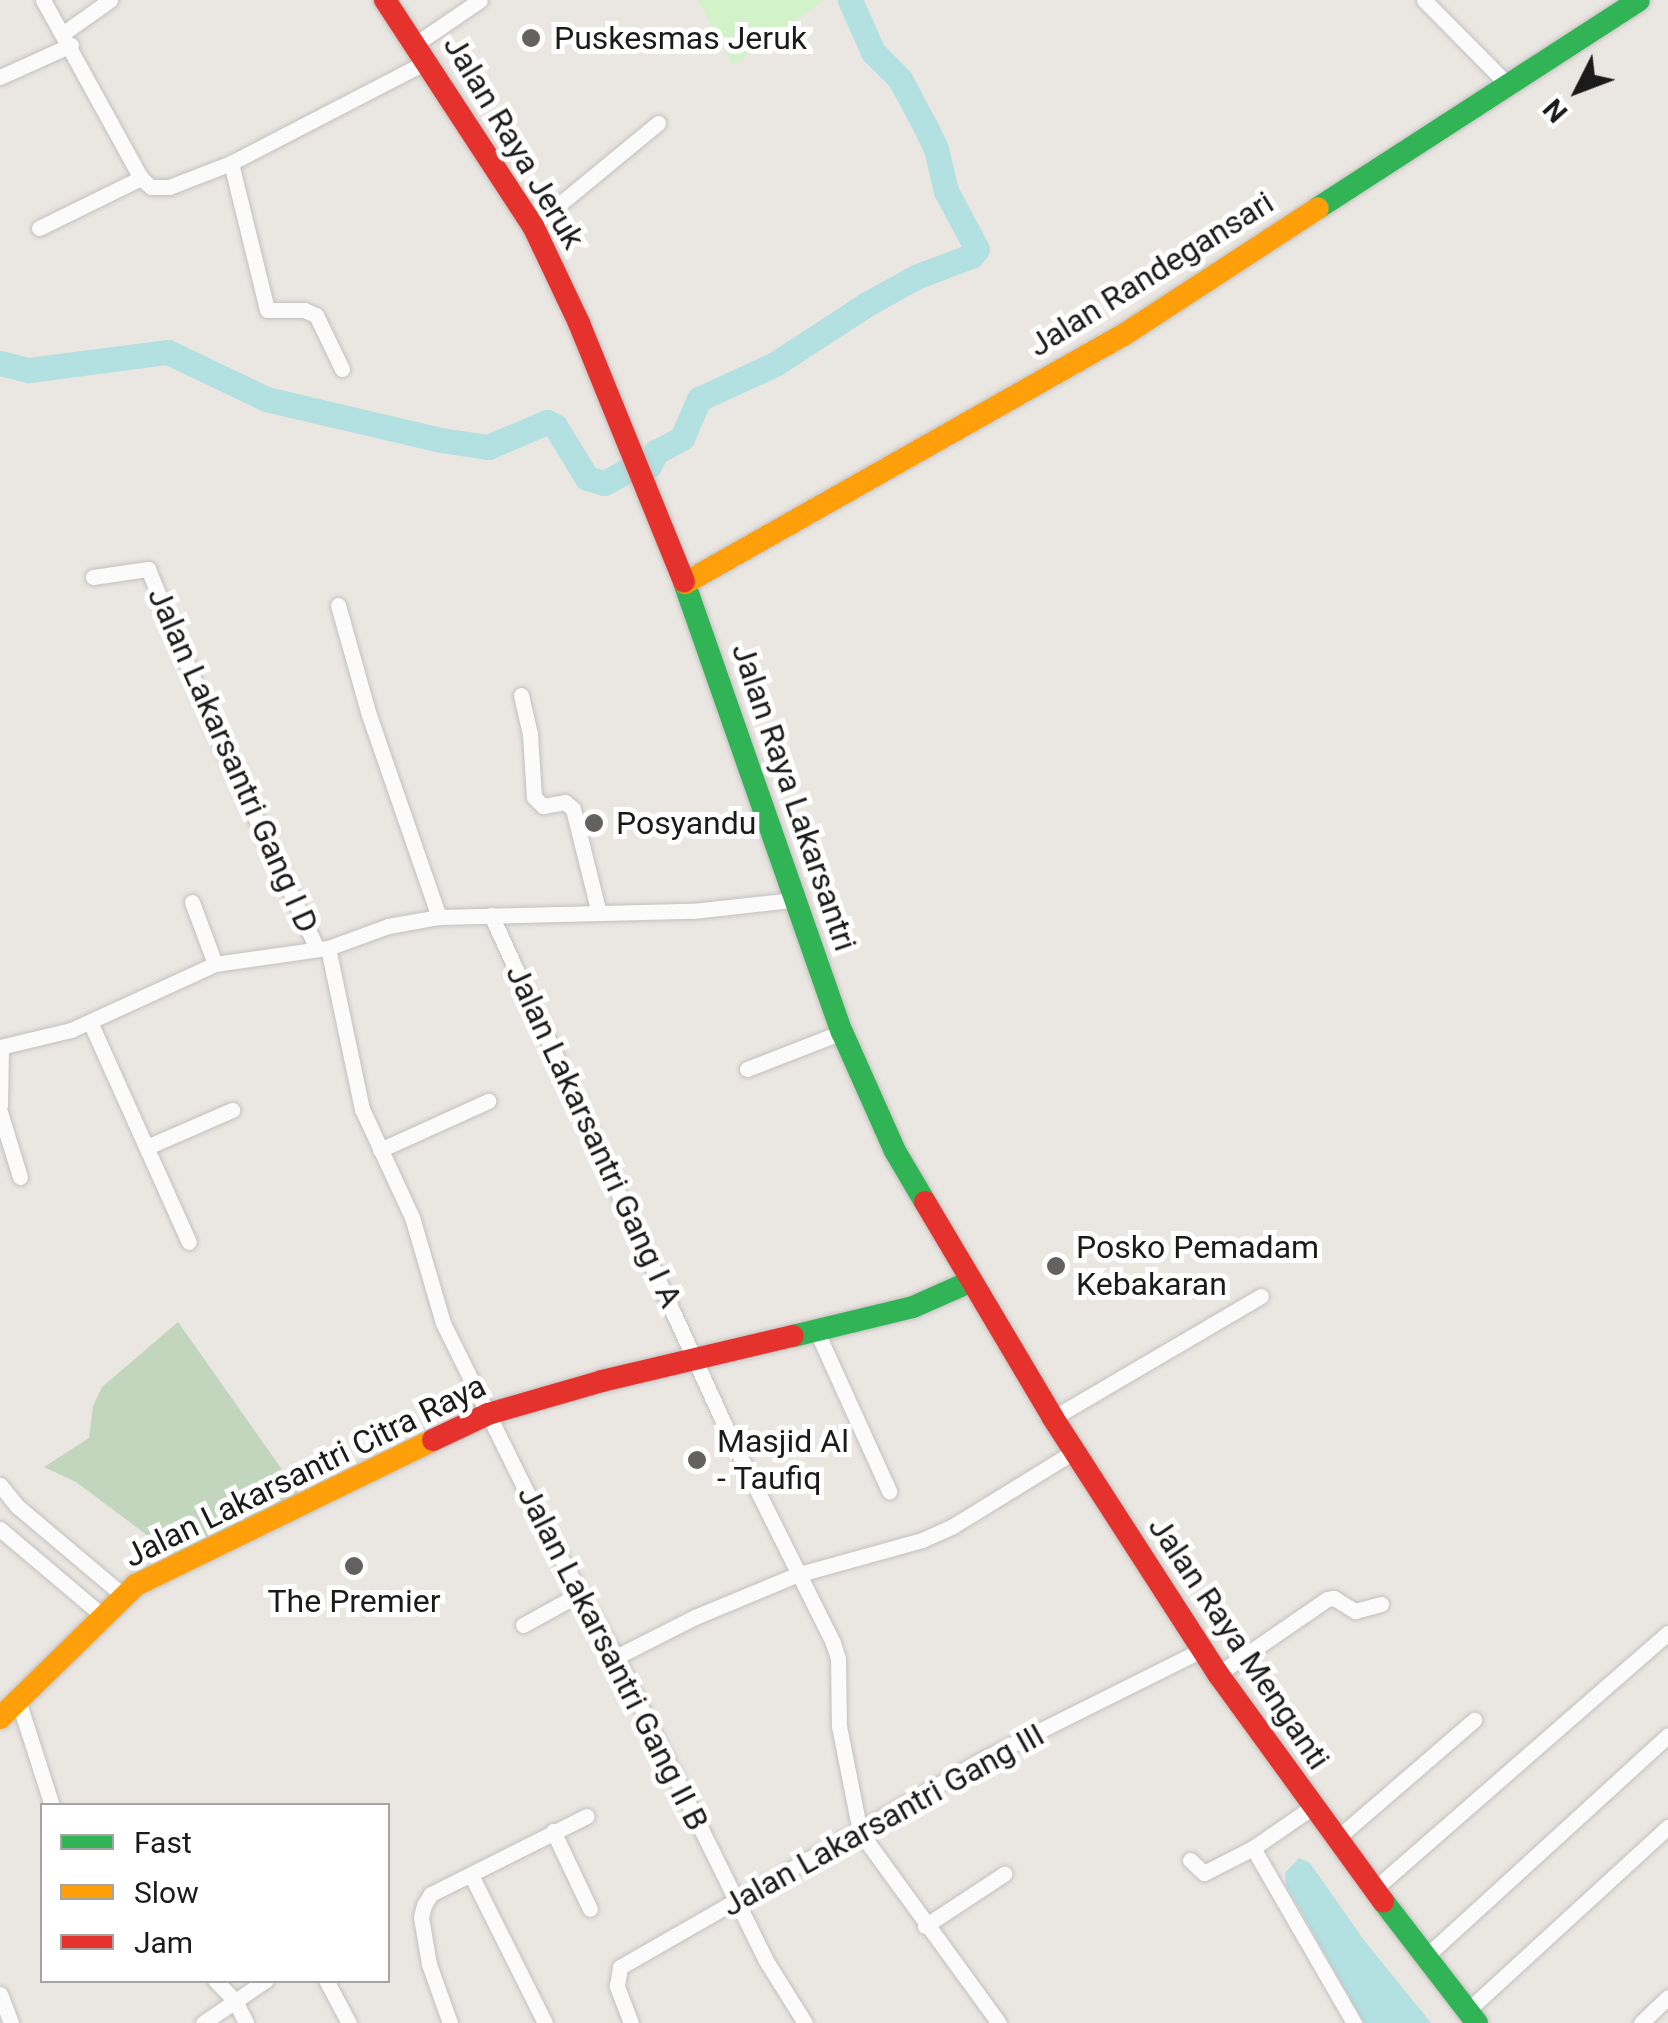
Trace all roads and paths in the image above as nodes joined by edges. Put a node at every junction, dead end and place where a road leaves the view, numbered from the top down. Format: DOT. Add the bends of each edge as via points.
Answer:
graph roads {
  1 [pos="43,0"];
  2 [pos="110,0"];
  3 [pos="385,0"];
  4 [pos="480,0"];
  5 [pos="1424,0"];
  6 [pos="1639,0"];
  7 [pos="68,38"];
  8 [pos="422,52"];
  9 [pos="0,77"];
  10 [pos="1507,84"];
  11 [pos="658,122"];
  12 [pos="231,163"];
  13 [pos="141,178"];
  14 [pos="533,226"];
  15 [pos="38,228"];
  16 [pos="579,323"];
  17 [pos="342,369"];
  18 [pos="93,577"];
  19 [pos="685,583"];
  20 [pos="338,605"];
  21 [pos="521,695"];
  22 [pos="793,900"];
  23 [pos="192,902"];
  24 [pos="599,912"];
  25 [pos="492,915"];
  26 [pos="439,917"];
  27 [pos="322,948"];
  28 [pos="215,964"];
  29 [pos="90,1022"];
  30 [pos="842,1032"];
  31 [pos="0,1047"];
  32 [pos="747,1068"];
  33 [pos="488,1101"];
  34 [pos="0,1108"];
  35 [pos="232,1110"];
  36 [pos="147,1147"];
  37 [pos="380,1150"];
  38 [pos="20,1176"];
  39 [pos="189,1242"];
  40 [pos="972,1282"];
  41 [pos="1261,1296"];
  42 [pos="816,1332"];
  43 [pos="696,1358"];
  44 [pos="488,1414"];
  45 [pos="1054,1418"];
  46 [pos="1075,1451"];
  47 [pos="0,1485"];
  48 [pos="888,1491"];
  49 [pos="0,1529"];
  50 [pos="796,1575"];
  51 [pos="581,1593"];
  52 [pos="124,1596"];
  53 [pos="1381,1604"];
  54 [pos="103,1616"];
  55 [pos="523,1625"];
  56 [pos="1668,1633"];
  57 [pos="1202,1650"];
  58 [pos="616,1657"];
  59 [pos="1218,1674"];
  60 [pos="19,1703"];
  61 [pos="0,1718"];
  62 [pos="1474,1720"];
  63 [pos="1668,1735"];
  64 [pos="51,1803"];
  65 [pos="1310,1808"];
  66 [pos="587,1816"];
  67 [pos="1668,1827"];
  68 [pos="553,1831"];
  69 [pos="860,1832"];
  70 [pos="1334,1840"];
  71 [pos="1253,1848"];
  72 [pos="1190,1860"];
  73 [pos="1004,1874"];
  74 [pos="471,1875"];
  75 [pos="1372,1890"];
  76 [pos="739,1902"];
  77 [pos="590,1909"];
  78 [pos="924,1926"];
  79 [pos="1423,1959"];
  80 [pos="218,1983"];
  81 [pos="261,1983"];
  82 [pos="328,1983"];
  83 [pos="0,1994"];
  84 [pos="1668,1997"];
  85 [pos="235,2000"];
  86 [pos="1472,2017"];
  87 [pos="803,2022"];
  88 [pos="11,2023"];
  89 [pos="203,2023"];
  90 [pos="246,2023"];
  91 [pos="349,2023"];
  92 [pos="450,2023"];
  93 [pos="545,2023"];
  94 [pos="632,2023"];
  95 [pos="999,2023"];
  96 [pos="1354,2023"];
  97 [pos="1640,2023"];
  1 -- 7 [label="street"];
  2 -- 7 [label="street"];
  3 -- 8 [label="main road, Jalan Raya Jeruk"];
  4 -- 8 [label="street"];
  5 -- 10 [label="street"];
  6 -- 10 [label="main road, Jalan Randegansari"];
  7 -- 9 [label="street"];
  7 -- 13 [label="street"];
  8 -- 12 [label="street"];
  8 -- 14 [label="main road, Jalan Raya Jeruk"];
  10 -- 19 [label="main road, Jalan Randegansari" via="1126,334"];
  11 -- 14 [label="street"];
  12 -- 13 [label="street" via="168,187 150,187"];
  12 -- 17 [label="street" via="265,306 270,313 316,315"];
  13 -- 15 [label="street"];
  14 -- 16 [label="main road, Jalan Raya Jeruk"];
  16 -- 19 [label="main road, Jalan Raya Lakarsantri"];
  18 -- 27 [label="street, Jalan Lakarsantri Gang I D" via="148,569 216,734"];
  19 -- 22 [label="main road, Jalan Raya Lakarsantri"];
  20 -- 26 [label="street"];
  21 -- 24 [label="street" via="534,796 543,806 565,802 573,809"];
  22 -- 24 [label="street"];
  22 -- 30 [label="main road, Jalan Raya Lakarsantri"];
  23 -- 28 [label="street"];
  24 -- 25 [label="street"];
  25 -- 26 [label="street"];
  25 -- 43 [label="street, Jalan Lakarsantri Gang I A"];
  26 -- 27 [label="street"];
  27 -- 28 [label="street"];
  27 -- 37 [label="street, Jalan Lakarsantri Gang II B" via="357,1090"];
  28 -- 29 [label="street"];
  29 -- 31 [label="street"];
  29 -- 36 [label="street"];
  30 -- 32 [label="street"];
  30 -- 40 [label="main road, Jalan Raya Lakarsantri" via="895,1150"];
  31 -- 34 [label="street"];
  33 -- 37 [label="street"];
  34 -- 38 [label="street"];
  35 -- 36 [label="street"];
  36 -- 39 [label="street"];
  37 -- 44 [label="street, Jalan Lakarsantri Gang II B" via="412,1217 443,1324"];
  40 -- 42 [label="main road, Jalan Lakarsantri Citra Raya"];
  40 -- 45 [label="main road, Jalan Raya Menganti"];
  41 -- 45 [label="street"];
  42 -- 43 [label="main road, Jalan Lakarsantri Citra Raya"];
  42 -- 48 [label="street"];
  43 -- 44 [label="main road, Jalan Lakarsantri Citra Raya"];
  43 -- 50 [label="street, Jalan Lakarsantri Gang I A"];
  44 -- 51 [label="street, Jalan Lakarsantri Gang II B"];
  44 -- 52 [label="main road, Jalan Lakarsantri Citra Raya" via="170,1565"];
  45 -- 46 [label="main road, Jalan Raya Menganti"];
  46 -- 50 [label="street" via="922,1540"];
  46 -- 57 [label="main road, Jalan Raya Menganti"];
  47 -- 52 [label="street"];
  49 -- 54 [label="street"];
  50 -- 58 [label="street"];
  50 -- 69 [label="street, Jalan Lakarsantri Gang I A" via="838,1658 839,1726"];
  51 -- 55 [label="street"];
  51 -- 58 [label="street, Jalan Lakarsantri Gang II B"];
  52 -- 54 [label="main road, Jalan Lakarsantri Citra Raya"];
  53 -- 59 [label="street" via="1355,1611 1327,1599"];
  54 -- 60 [label="main road, Jalan Lakarsantri Citra Raya"];
  56 -- 75 [label="street"];
  57 -- 59 [label="main road, Jalan Raya Menganti"];
  57 -- 69 [label="street, Jalan Lakarsantri Gang III" via="987,1757"];
  58 -- 76 [label="street, Jalan Lakarsantri Gang II B"];
  59 -- 65 [label="main road, Jalan Raya Menganti"];
  60 -- 61 [label="main road, Jalan Lakarsantri Citra Raya"];
  60 -- 64 [label="street"];
  62 -- 70 [label="street"];
  63 -- 79 [label="street"];
  65 -- 70 [label="main road, Jalan Raya Menganti"];
  65 -- 71 [label="street"];
  66 -- 68 [label="street"];
  67 -- 86 [label="street" via="1511,1971"];
  68 -- 74 [label="street"];
  68 -- 77 [label="street"];
  69 -- 76 [label="street, Jalan Lakarsantri Gang III"];
  69 -- 78 [label="street"];
  70 -- 75 [label="main road, Jalan Raya Menganti"];
  71 -- 72 [label="street" via="1204,1872"];
  71 -- 96 [label="street"];
  73 -- 78 [label="street"];
  74 -- 92 [label="street" via="431,1894 421,1916"];
  74 -- 93 [label="street"];
  75 -- 79 [label="main road, Jalan Raya Menganti"];
  76 -- 87 [label="street, Jalan Lakarsantri Gang II B"];
  76 -- 94 [label="street, Jalan Lakarsantri Gang III" via="620,1968 617,1986"];
  78 -- 95 [label="street"];
  79 -- 86 [label="main road, Jalan Raya Menganti"];
  80 -- 85 [label="street"];
  81 -- 85 [label="street"];
  82 -- 91 [label="street"];
  83 -- 88 [label="street"];
  84 -- 97 [label="street"];
  85 -- 89 [label="street"];
  85 -- 90 [label="street"];
}
